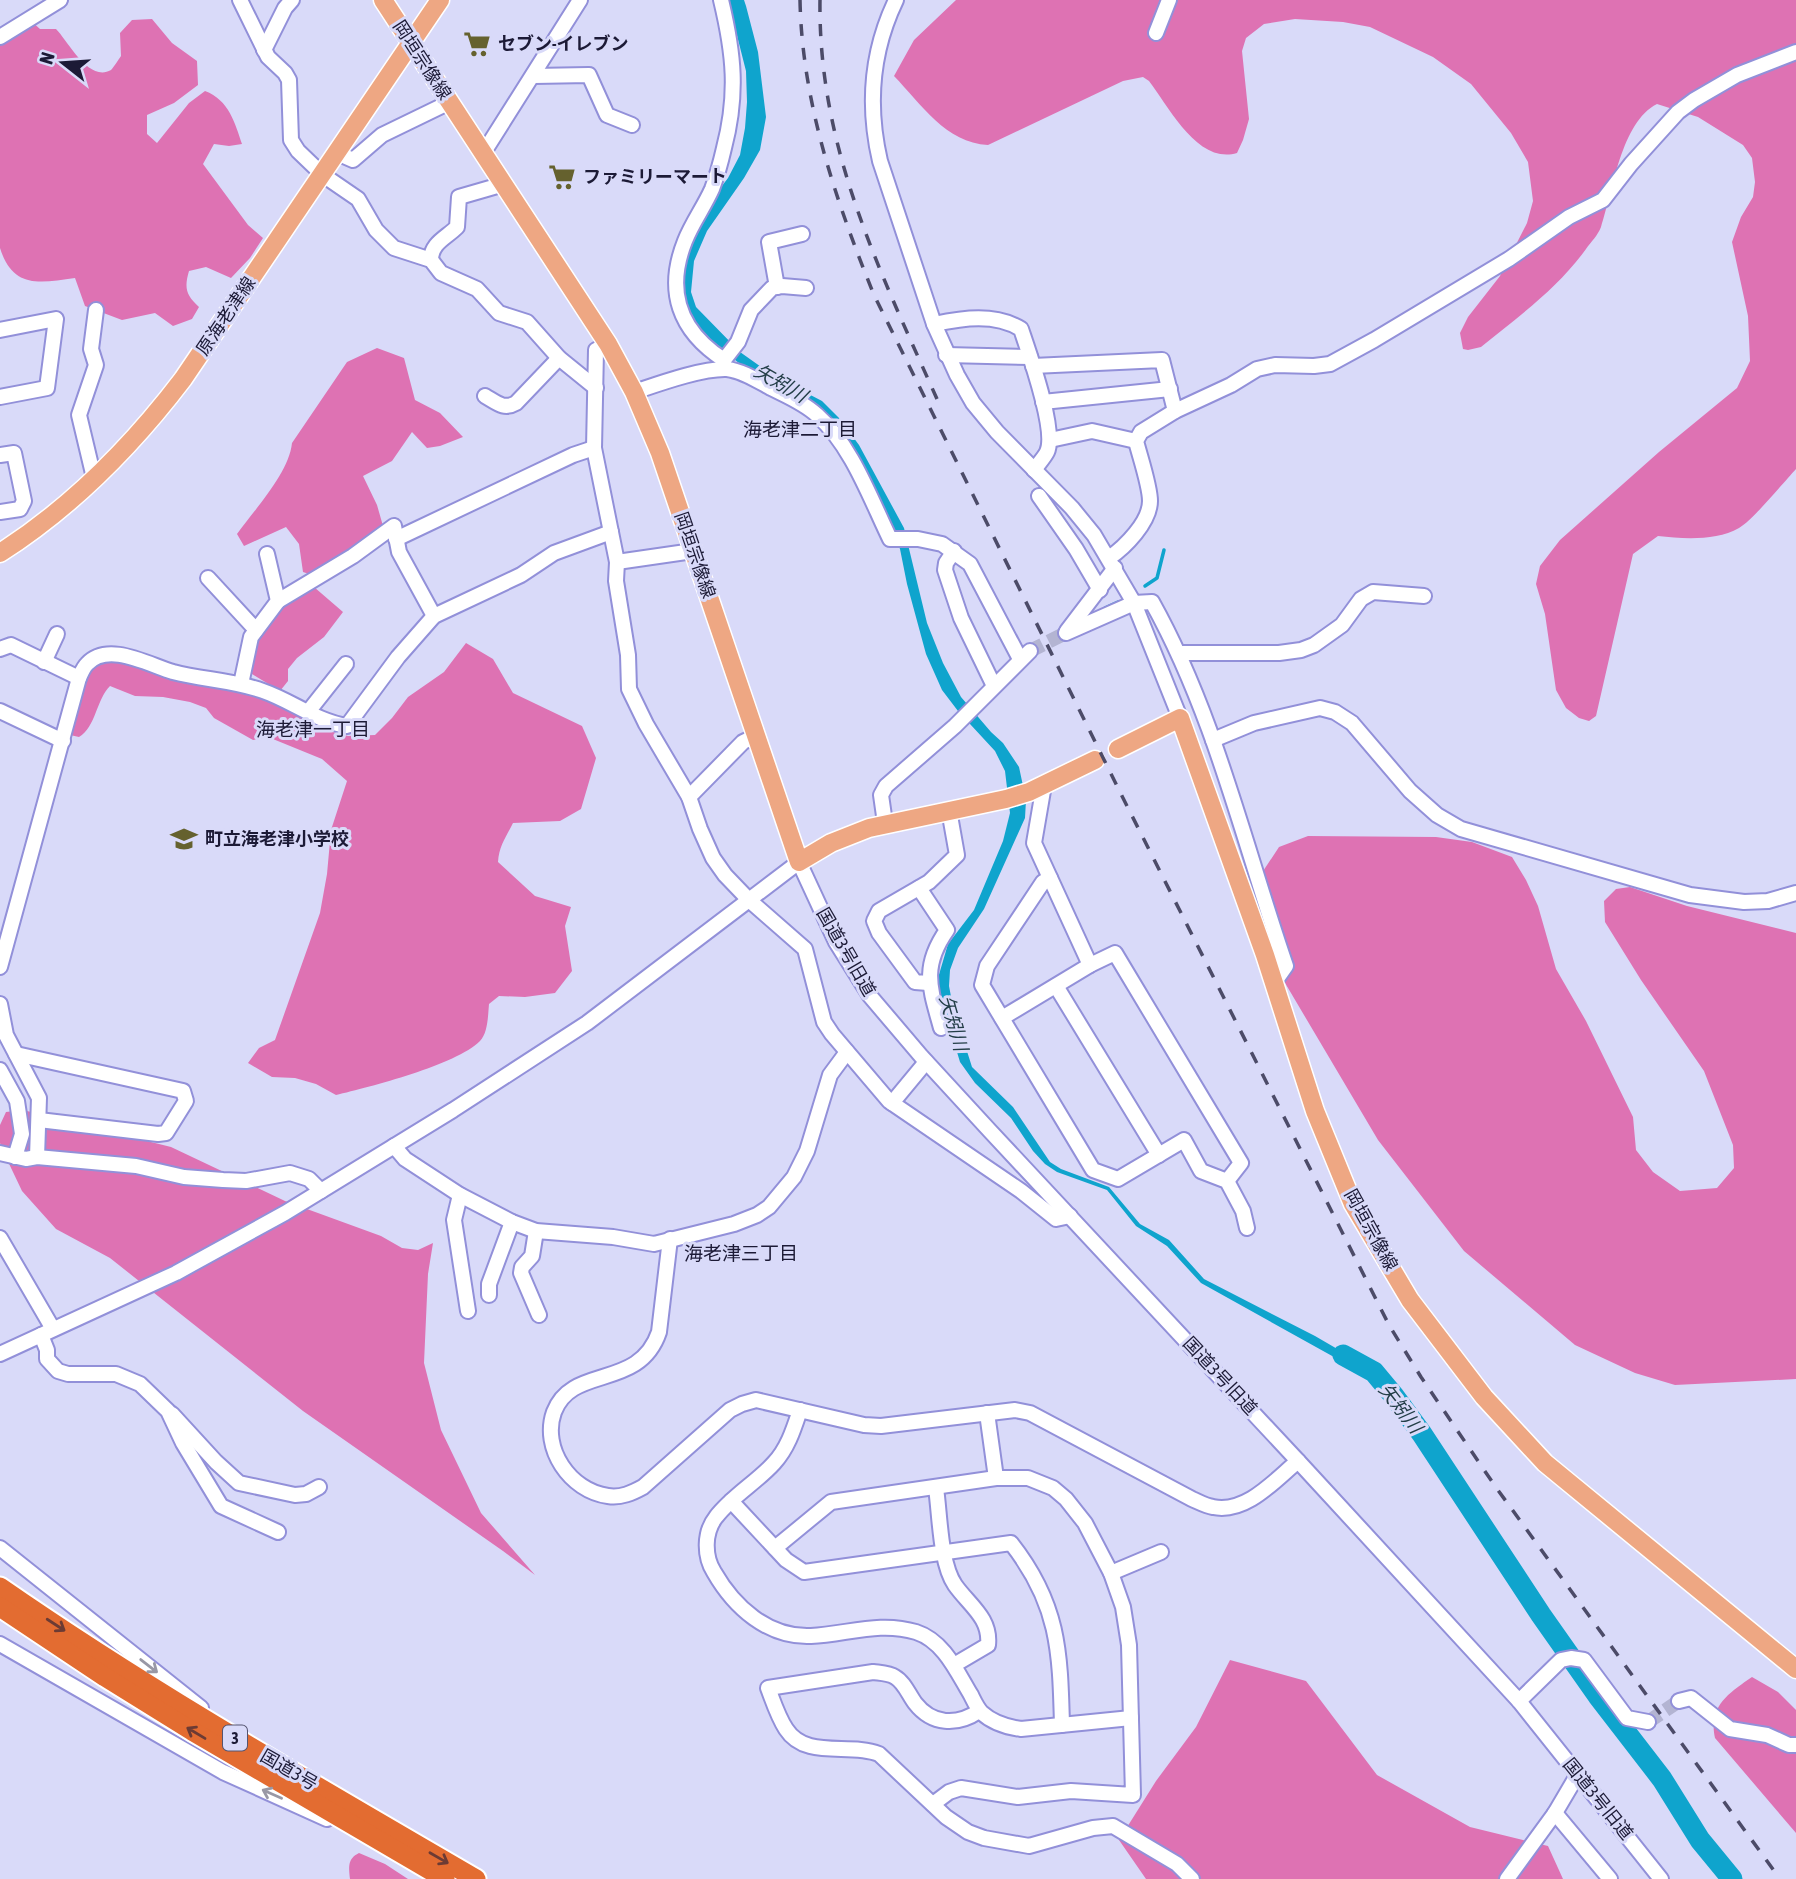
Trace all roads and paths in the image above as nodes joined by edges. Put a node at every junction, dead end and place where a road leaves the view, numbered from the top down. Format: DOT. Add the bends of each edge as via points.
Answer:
graph roads {
  1 [pos="60,0"];
  2 [pos="240,0"];
  3 [pos="292,0"];
  4 [pos="383,0"];
  5 [pos="440,0"];
  6 [pos="580,0"];
  7 [pos="721,0"];
  8 [pos="896,0"];
  9 [pos="1169,0"];
  10 [pos="1156,33"];
  11 [pos="0,37"];
  12 [pos="411,43"];
  13 [pos="264,51"];
  14 [pos="1796,52"];
  15 [pos="534,76"];
  16 [pos="450,102"];
  17 [pos="632,125"];
  18 [pos="484,152"];
  19 [pos="337,153"];
  20 [pos="323,175"];
  21 [pos="504,184"];
  22 [pos="802,234"];
  23 [pos="431,260"];
  24 [pos="777,287"];
  25 [pos="806,288"];
  26 [pos="96,310"];
  27 [pos="934,324"];
  28 [pos="0,330"];
  29 [pos="608,344"];
  30 [pos="946,355"];
  31 [pos="559,358"];
  32 [pos="1032,361"];
  33 [pos="724,365"];
  34 [pos="596,388"];
  35 [pos="1170,389"];
  36 [pos="634,393"];
  37 [pos="485,396"];
  38 [pos="0,397"];
  39 [pos="1043,402"];
  40 [pos="1175,411"];
  41 [pos="1050,440"];
  42 [pos="1136,441"];
  43 [pos="594,448"];
  44 [pos="0,455"];
  45 [pos="1034,470"];
  46 [pos="94,478"];
  47 [pos="1039,496"];
  48 [pos="0,512"];
  49 [pos="611,532"];
  50 [pos="1094,535"];
  51 [pos="396,540"];
  52 [pos="1076,549"];
  53 [pos="694,551"];
  54 [pos="954,551"];
  55 [pos="0,552"];
  56 [pos="267,554"];
  57 [pos="617,562"];
  58 [pos="1112,563"];
  59 [pos="208,578"];
  60 [pos="1100,590"];
  61 [pos="1423,596"];
  62 [pos="278,601"];
  63 [pos="1134,603"];
  64 [pos="434,616"];
  65 [pos="256,630"];
  66 [pos="57,634"];
  67 [pos="0,649"];
  68 [pos="1179,653"];
  69 [pos="44,662"];
  70 [pos="346,664"];
  71 [pos="79,678"];
  72 [pos="241,684"];
  73 [pos="994,686"];
  74 [pos="0,711"];
  75 [pos="308,712"];
  76 [pos="1180,718"];
  77 [pos="757,736"];
  78 [pos="1213,740"];
  79 [pos="63,741"];
  80 [pos="1118,749"];
  81 [pos="1095,760"];
  82 [pos="1036,788"];
  83 [pos="690,797"];
  84 [pos="949,810"];
  85 [pos="885,824"];
  86 [pos="799,862"];
  87 [pos="1050,878"];
  88 [pos="919,888"];
  89 [pos="1796,893"];
  90 [pos="749,900"];
  91 [pos="0,906"];
  92 [pos="15,910"];
  93 [pos="1090,965"];
  94 [pos="0,967"];
  95 [pos="928,983"];
  96 [pos="1275,983"];
  97 [pos="1056,986"];
  98 [pos="0,1004"];
  99 [pos="1002,1018"];
  100 [pos="940,1028"];
  101 [pos="847,1052"];
  102 [pos="16,1054"];
  103 [pos="926,1062"];
  104 [pos="0,1070"];
  105 [pos="892,1103"];
  106 [pos="39,1120"];
  107 [pos="394,1146"];
  108 [pos="7,1155"];
  109 [pos="1159,1155"];
  110 [pos="37,1157"];
  111 [pos="1227,1181"];
  112 [pos="321,1191"];
  113 [pos="460,1195"];
  114 [pos="1070,1216"];
  115 [pos="512,1222"];
  116 [pos="1247,1228"];
  117 [pos="536,1231"];
  118 [pos="0,1238"];
  119 [pos="670,1239"];
  120 [pos="489,1295"];
  121 [pos="468,1311"];
  122 [pos="539,1315"];
  123 [pos="47,1332"];
  124 [pos="0,1354"];
  125 [pos="800,1410"];
  126 [pos="168,1411"];
  127 [pos="987,1413"];
  128 [pos="1298,1461"];
  129 [pos="996,1478"];
  130 [pos="319,1487"];
  131 [pos="936,1488"];
  132 [pos="731,1501"];
  133 [pos="278,1532"];
  134 [pos="0,1548"];
  135 [pos="775,1548"];
  136 [pos="1161,1552"];
  137 [pos="945,1553"];
  138 [pos="1111,1573"];
  139 [pos="0,1587"];
  140 [pos="0,1606"];
  141 [pos="0,1644"];
  142 [pos="954,1665"];
  143 [pos="1796,1669"];
  144 [pos="1519,1701"];
  145 [pos="1679,1701"];
  146 [pos="979,1711"];
  147 [pos="1131,1718"];
  148 [pos="1647,1722"];
  149 [pos="1062,1725"];
  150 [pos="244,1744"];
  151 [pos="1796,1745"];
  152 [pos="1578,1774"];
  153 [pos="933,1804"];
  154 [pos="1556,1814"];
  155 [pos="401,1852"];
  156 [pos="445,1879"];
  157 [pos="476,1879"];
  158 [pos="1192,1879"];
  159 [pos="1507,1879"];
  160 [pos="1610,1879"];
  161 [pos="1661,1879"];
  1 -- 11 [label="street"];
  2 -- 13 [label="street"];
  3 -- 13 [label="street"];
  4 -- 12 [label="main road, 岡垣宗像線"];
  5 -- 12 [label="main road, 原海老津線"];
  6 -- 15 [label="street"];
  7 -- 33 [label="street" via="733,63 732,112 712,188 677,263 674,289 682,318"];
  8 -- 27 [label="street" via="876,54 874,135"];
  9 -- 10 [label="street"];
  12 -- 16 [label="main road, 岡垣宗像線"];
  12 -- 19 [label="main road, 原海老津線"];
  13 -- 20 [label="street" via="289,80 291,140"];
  14 -- 40 [label="street" via="1737,75 1694,100 1670,120 1603,200 1374,340 1330,364 1257,369"];
  15 -- 17 [label="street" via="589,75 607,115"];
  15 -- 18 [label="street"];
  16 -- 18 [label="main road, 岡垣宗像線"];
  16 -- 19 [label="street" via="382,135 353,160"];
  18 -- 21 [label="main road, 岡垣宗像線"];
  19 -- 20 [label="main road, 原海老津線"];
  20 -- 23 [label="street" via="358,199 376,230 394,248"];
  20 -- 46 [label="main road, 原海老津線" via="183,379"];
  21 -- 23 [label="street" via="459,197 457,227 434,247"];
  21 -- 29 [label="main road, 岡垣宗像線"];
  22 -- 24 [label="street" via="769,242"];
  23 -- 31 [label="street" via="441,273 477,289 499,313 527,321"];
  24 -- 25 [label="street"];
  24 -- 33 [label="street" via="751,310"];
  26 -- 46 [label="street" via="91,349 96,365 79,415"];
  27 -- 30 [label="street"];
  27 -- 32 [label="street" via="968,317 1012,323 1021,330"];
  28 -- 38 [label="street" via="56,319 47,388"];
  29 -- 34 [label="street" via="596,350"];
  29 -- 36 [label="main road, 岡垣宗像線"];
  30 -- 32 [label="street"];
  30 -- 45 [label="street" via="973,402"];
  31 -- 34 [label="street"];
  31 -- 37 [label="street" via="509,407"];
  32 -- 35 [label="street" via="1162,360"];
  32 -- 39 [label="street"];
  33 -- 36 [label="street"];
  33 -- 54 [label="street" via="817,415 857,471 890,539 918,539"];
  34 -- 43 [label="street"];
  35 -- 39 [label="street"];
  35 -- 40 [label="street"];
  36 -- 53 [label="main road, 岡垣宗像線"];
  39 -- 41 [label="street"];
  40 -- 42 [label="street" via="1141,432"];
  41 -- 42 [label="street" via="1092,431"];
  41 -- 45 [label="street"];
  42 -- 58 [label="street" via="1150,501 1143,521"];
  43 -- 49 [label="street"];
  43 -- 51 [label="street"];
  44 -- 48 [label="street" via="14,453 24,501 20,509"];
  45 -- 50 [label="street"];
  46 -- 55 [label="main road, 原海老津線"];
  47 -- 52 [label="street"];
  49 -- 57 [label="street"];
  49 -- 64 [label="street" via="554,554 521,575"];
  50 -- 52 [label="street"];
  50 -- 58 [label="street"];
  51 -- 62 [label="street" via="394,526"];
  51 -- 64 [label="street"];
  52 -- 60 [label="street"];
  53 -- 57 [label="street"];
  53 -- 77 [label="main road, 岡垣宗像線"];
  54 -- 73 [label="street" via="945,570 961,618"];
  54 -- 73 [label="street" via="970,564 1025,655"];
  56 -- 62 [label="street"];
  57 -- 83 [label="street" via="629,689"];
  58 -- 60 [label="street"];
  58 -- 63 [label="street"];
  59 -- 65 [label="street"];
  60 -- 63 [label="street" via="1066,632"];
  61 -- 68 [label="street" via="1373,592 1361,599 1342,625 1301,650"];
  62 -- 65 [label="street"];
  63 -- 68 [label="street" via="1152,602"];
  63 -- 76 [label="street"];
  64 -- 75 [label="street" via="347,726"];
  65 -- 72 [label="street"];
  66 -- 69 [label="street"];
  67 -- 69 [label="street" via="10,645"];
  68 -- 78 [label="street"];
  69 -- 71 [label="street"];
  70 -- 75 [label="street"];
  71 -- 72 [label="street" via="97,657 121,655 176,673"];
  71 -- 79 [label="street"];
  72 -- 75 [label="street"];
  73 -- 85 [label="street" via="886,786 881,795"];
  74 -- 79 [label="street"];
  76 -- 80 [label="main road"];
  76 -- 96 [label="main road, 岡垣宗像線"];
  77 -- 83 [label="street" via="743,742"];
  77 -- 86 [label="main road, 岡垣宗像線"];
  78 -- 89 [label="street" via="1254,723 1320,708 1352,723 1410,791 1461,830 1690,895 1744,902"];
  78 -- 96 [label="street" via="1286,966"];
  79 -- 92 [label="street"];
  81 -- 82 [label="main road"];
  82 -- 84 [label="main road"];
  82 -- 87 [label="street" via="1034,843"];
  83 -- 90 [label="street" via="713,858"];
  84 -- 85 [label="main road"];
  84 -- 88 [label="street" via="957,855"];
  85 -- 86 [label="main road" via="831,843"];
  86 -- 90 [label="street"];
  86 -- 103 [label="street, 国道3号旧道" via="852,970"];
  87 -- 93 [label="street"];
  87 -- 99 [label="street" via="987,966 982,985"];
  88 -- 95 [label="street" via="947,930 934,953"];
  88 -- 95 [label="street" via="879,911 874,921 915,982"];
  90 -- 101 [label="street" via="805,949 824,1022"];
  90 -- 107 [label="street" via="549,1049"];
  91 -- 92 [label="street"];
  92 -- 94 [label="street"];
  93 -- 97 [label="street"];
  93 -- 111 [label="street" via="1115,953 1241,1163"];
  95 -- 100 [label="street"];
  96 -- 143 [label="main road, 岡垣宗像線" via="1315,1111 1353,1204 1435,1333 1484,1397 1545,1463"];
  97 -- 99 [label="street"];
  97 -- 109 [label="street"];
  98 -- 102 [label="street" via="6,1035"];
  99 -- 109 [label="street" via="1093,1170 1118,1179"];
  101 -- 105 [label="street"];
  101 -- 119 [label="street" via="830,1075 807,1151 794,1177 769,1207 734,1224"];
  102 -- 106 [label="street" via="35,1086"];
  102 -- 106 [label="street" via="183,1091 186,1101 166,1133"];
  103 -- 105 [label="street"];
  103 -- 114 [label="street, 国道3号旧道"];
  104 -- 108 [label="street" via="17,1101 22,1134"];
  105 -- 114 [label="street" via="1055,1219"];
  106 -- 110 [label="street"];
  107 -- 112 [label="street"];
  107 -- 113 [label="street" via="405,1159"];
  108 -- 110 [label="street"];
  109 -- 111 [label="street" via="1184,1140 1201,1171"];
  110 -- 112 [label="street" via="223,1180 290,1173 309,1179"];
  111 -- 116 [label="street"];
  112 -- 123 [label="street" via="176,1273"];
  113 -- 115 [label="street"];
  113 -- 121 [label="street" via="454,1220"];
  114 -- 128 [label="street, 国道3号旧道"];
  115 -- 117 [label="street"];
  115 -- 120 [label="street"];
  117 -- 119 [label="street" via="654,1244"];
  117 -- 122 [label="street" via="532,1256 521,1273"];
  118 -- 123 [label="street"];
  119 -- 125 [label="street" via="655,1343 636,1365 567,1393 551,1424 551,1446 558,1461 595,1493 630,1494 742,1404 756,1400"];
  123 -- 124 [label="street"];
  123 -- 126 [label="street" via="47,1359 58,1371 128,1377"];
  125 -- 127 [label="street" via="881,1426"];
  125 -- 132 [label="street" via="775,1462"];
  126 -- 130 [label="street" via="239,1483 296,1496"];
  126 -- 133 [label="street" via="221,1506"];
  127 -- 128 [label="street" via="1015,1410 1042,1419 1213,1507 1231,1508 1253,1498"];
  127 -- 129 [label="street"];
  128 -- 144 [label="street, 国道3号旧道"];
  129 -- 131 [label="street"];
  129 -- 138 [label="street" via="1028,1478 1053,1488 1084,1523"];
  131 -- 135 [label="street" via="831,1502"];
  131 -- 137 [label="street"];
  132 -- 135 [label="street"];
  132 -- 142 [label="street" via="709,1530 707,1555 719,1581 750,1616 797,1635 901,1627 939,1646"];
  134 -- 150 [label="street, one-way"];
  135 -- 137 [label="street" via="804,1572"];
  136 -- 138 [label="street"];
  137 -- 142 [label="street" via="948,1572 984,1619 989,1635 988,1645"];
  137 -- 149 [label="street" via="1011,1544 1027,1564 1054,1626"];
  138 -- 147 [label="street" via="1129,1645"];
  139 -- 150 [label="highway, 国道3号 / 3, one-way"];
  155 -- 140 [label="highway, 国道3号 / 3, one-way" via="192,1731"];
  155 -- 141 [label="street, one-way" via="223,1772"];
  142 -- 146 [label="street"];
  144 -- 148 [label="street" via="1561,1660 1584,1660 1627,1718"];
  144 -- 152 [label="street, 国道3号旧道"];
  145 -- 151 [label="street" via="1691,1698 1730,1729"];
  146 -- 149 [label="street" via="992,1721 1021,1729"];
  146 -- 153 [label="street" via="959,1721 932,1718 894,1676 884,1673 768,1688 791,1737 812,1747 866,1749 879,1754"];
  147 -- 149 [label="street"];
  147 -- 153 [label="street" via="1133,1795 1071,1791 1004,1796 961,1788"];
  150 -- 157 [label="highway, 国道3号 / 3, one-way"];
  152 -- 154 [label="street"];
  152 -- 161 [label="street, 国道3号旧道"];
  153 -- 158 [label="street" via="968,1832 1029,1846 1113,1826 1177,1864"];
  154 -- 159 [label="street"];
  154 -- 160 [label="street"];
  155 -- 156 [label="highway, 国道3号 / 3"];
}
